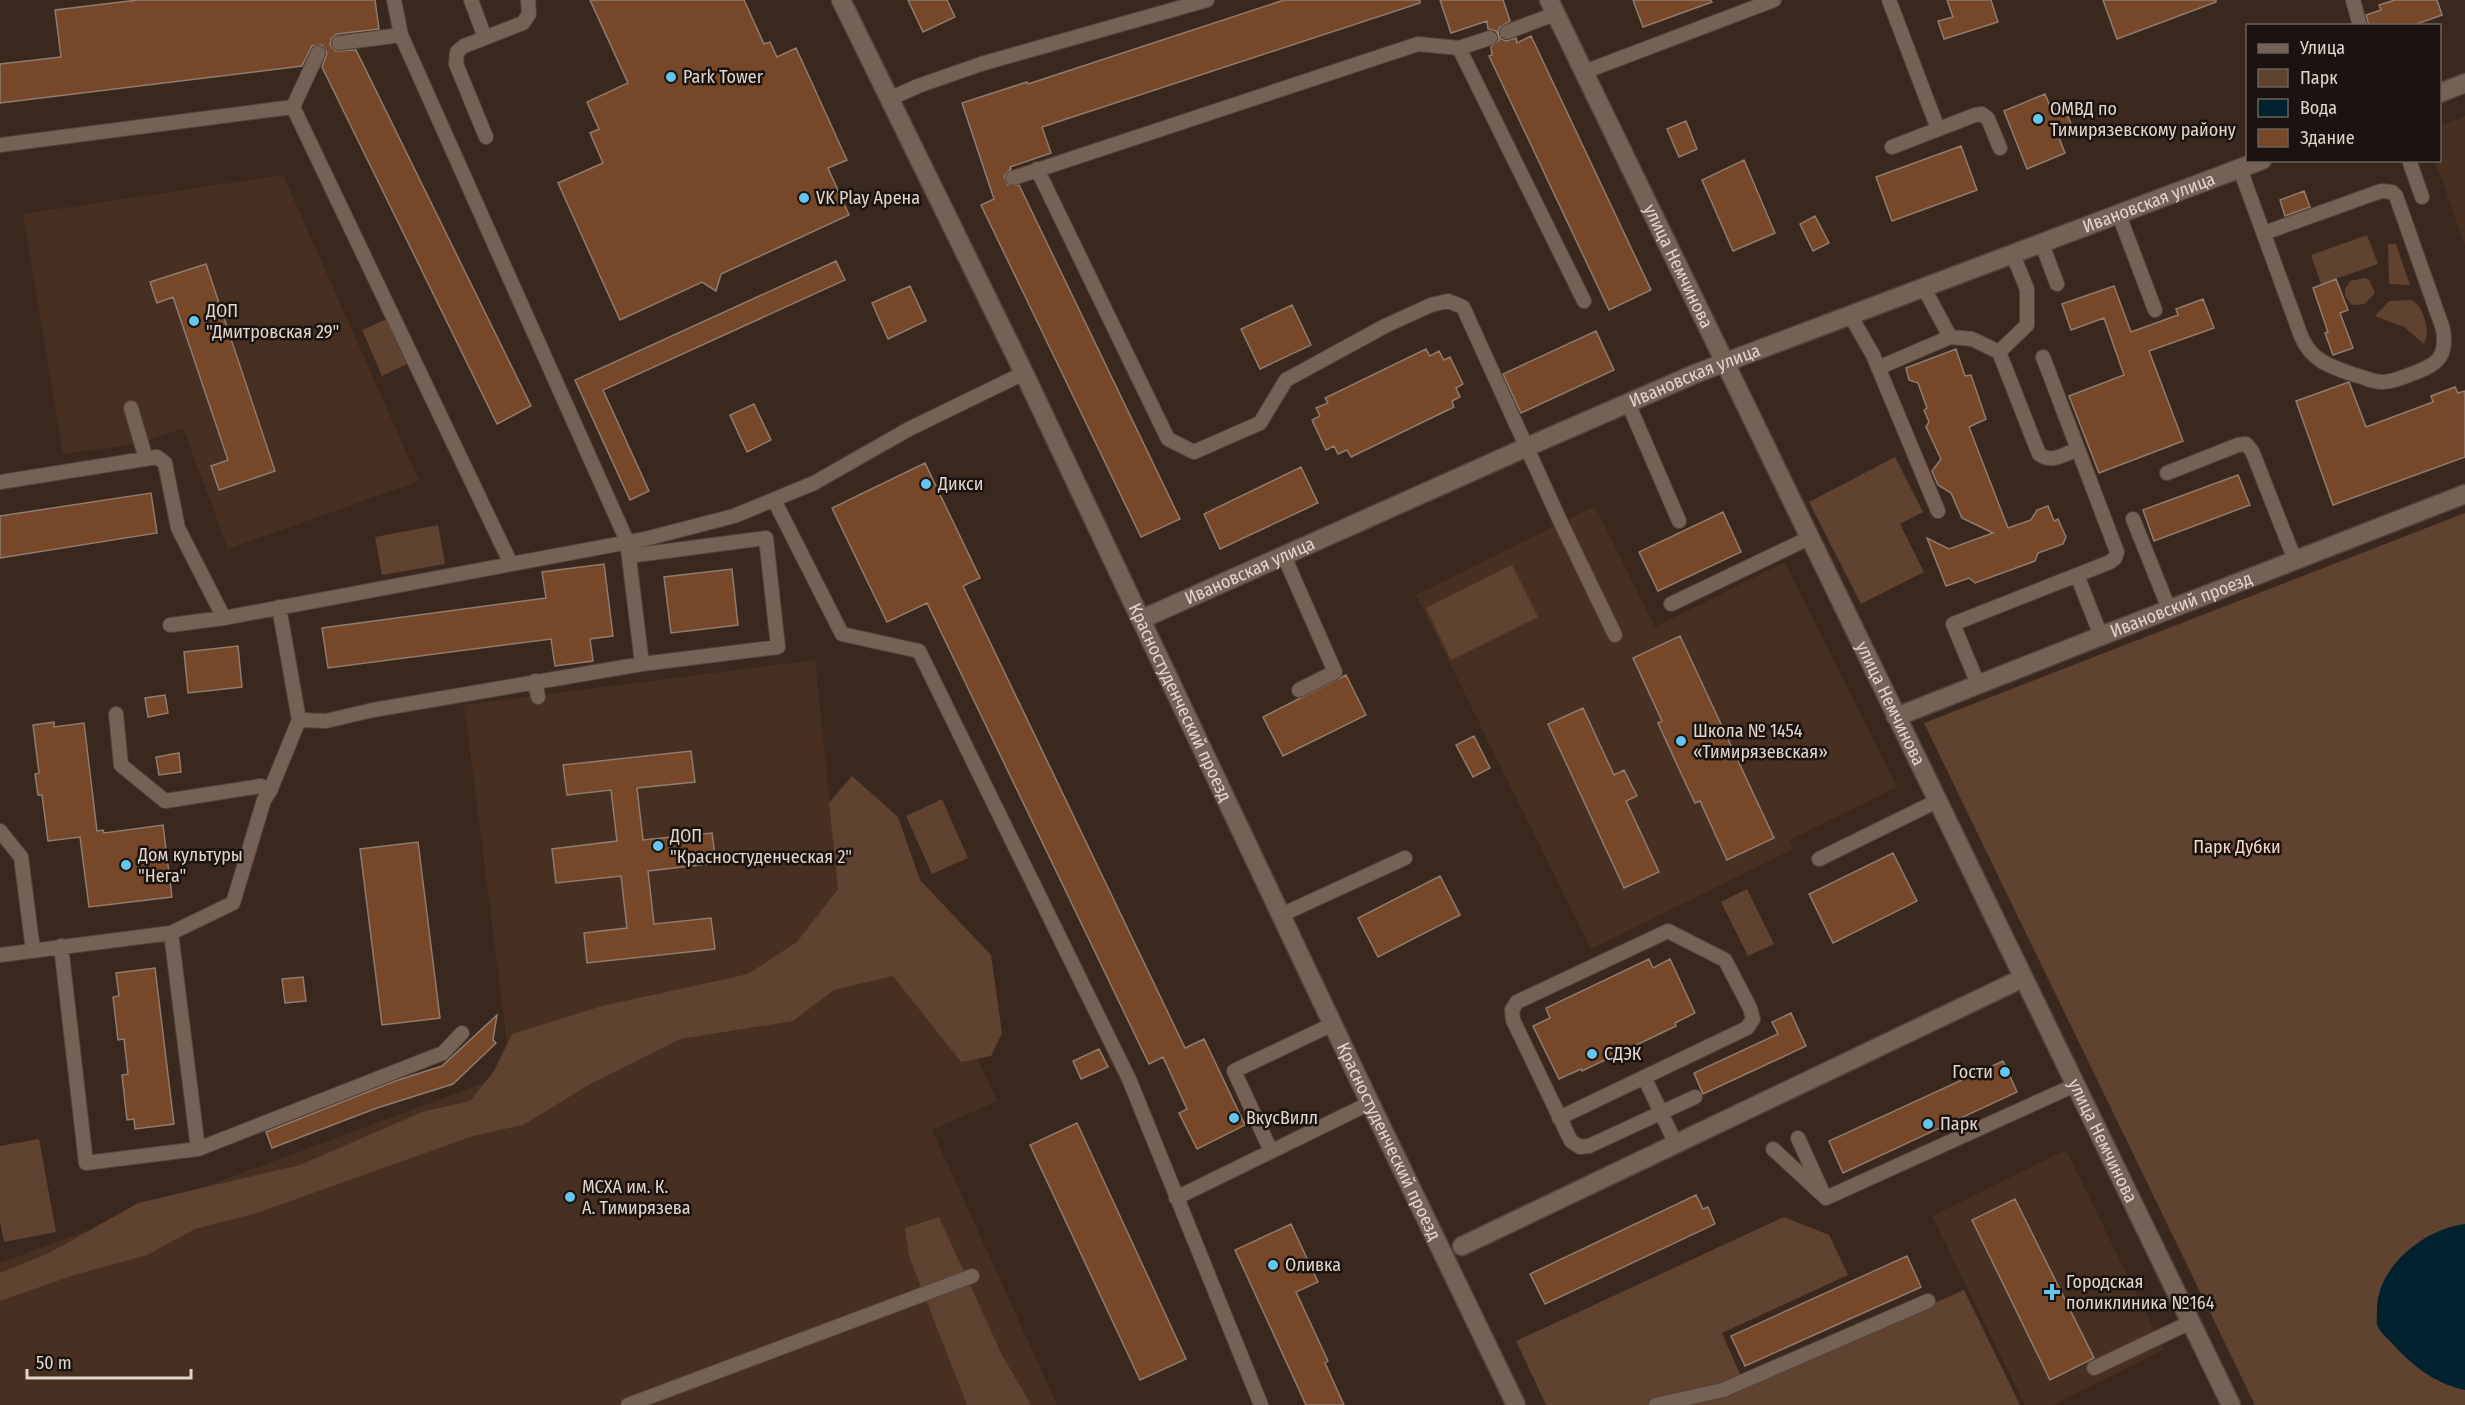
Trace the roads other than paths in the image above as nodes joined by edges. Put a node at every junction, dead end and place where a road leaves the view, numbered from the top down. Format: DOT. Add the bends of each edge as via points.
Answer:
graph roads {
  1 [pos="394,0"];
  2 [pos="471,0"];
  3 [pos="528,0"];
  4 [pos="841,0"];
  5 [pos="1207,0"];
  6 [pos="1774,0"];
  7 [pos="1889,0"];
  8 [pos="2353,0"];
  9 [pos="1552,7"];
  10 [pos="2360,24"];
  11 [pos="1507,32"];
  12 [pos="401,35"];
  13 [pos="485,38"];
  14 [pos="1490,38"];
  15 [pos="339,43"];
  16 [pos="1459,48"];
  17 [pos="318,53"];
  18 [pos="1584,72"];
  19 [pos="2465,83"];
  20 [pos="2441,92"];
  21 [pos="889,99"];
  22 [pos="293,107"];
  23 [pos="1938,129"];
  24 [pos="486,137"];
  25 [pos="0,145"];
  26 [pos="1892,147"];
  27 [pos="2000,148"];
  28 [pos="2257,162"];
  29 [pos="2410,162"];
  30 [pos="1037,169"];
  31 [pos="2241,169"];
  32 [pos="1013,178"];
  33 [pos="2422,197"];
  34 [pos="2119,215"];
  35 [pos="2264,233"];
  36 [pos="2042,244"];
  37 [pos="2013,255"];
  38 [pos="2057,284"];
  39 [pos="1924,288"];
  40 [pos="1584,301"];
  41 [pos="2155,310"];
  42 [pos="1850,315"];
  43 [pos="1950,337"];
  44 [pos="1998,352"];
  45 [pos="2043,357"];
  46 [pos="1723,363"];
  47 [pos="1878,368"];
  48 [pos="1024,373"];
  49 [pos="1628,403"];
  50 [pos="131,408"];
  51 [pos="1527,447"];
  52 [pos="2078,449"];
  53 [pos="146,459"];
  54 [pos="2167,473"];
  55 [pos="0,482"];
  56 [pos="2465,495"];
  57 [pos="774,500"];
  58 [pos="1938,511"];
  59 [pos="2133,519"];
  60 [pos="1679,521"];
  61 [pos="1809,538"];
  62 [pos="627,541"];
  63 [pos="629,556"];
  64 [pos="1284,556"];
  65 [pos="2295,560"];
  66 [pos="511,564"];
  67 [pos="2077,575"];
  68 [pos="1671,604"];
  69 [pos="279,607"];
  70 [pos="2169,609"];
  71 [pos="224,618"];
  72 [pos="1142,619"];
  73 [pos="170,625"];
  74 [pos="1615,635"];
  75 [pos="2101,636"];
  76 [pos="642,664"];
  77 [pos="535,681"];
  78 [pos="1978,684"];
  79 [pos="1299,690"];
  80 [pos="538,697"];
  81 [pos="116,714"];
  82 [pos="1896,717"];
  83 [pos="299,720"];
  84 [pos="270,791"];
  85 [pos="1937,801"];
  86 [pos="0,831"];
  87 [pos="1405,858"];
  88 [pos="1819,859"];
  89 [pos="1281,915"];
  90 [pos="171,933"];
  91 [pos="61,946"];
  92 [pos="33,950"];
  93 [pos="0,955"];
  94 [pos="2023,978"];
  95 [pos="1333,1024"];
  96 [pos="462,1032"];
  97 [pos="1644,1077"];
  98 [pos="2075,1085"];
  99 [pos="1695,1097"];
  100 [pos="1370,1103"];
  101 [pos="1661,1113"];
  102 [pos="1559,1118"];
  103 [pos="1798,1138"];
  104 [pos="1676,1144"];
  105 [pos="198,1149"];
  106 [pos="1773,1149"];
  107 [pos="1271,1151"];
  108 [pos="1176,1198"];
  109 [pos="1826,1198"];
  110 [pos="1462,1246"];
  111 [pos="1444,1255"];
  112 [pos="972,1276"];
  113 [pos="1928,1301"];
  114 [pos="2191,1323"];
  115 [pos="2094,1368"];
  116 [pos="628,1405"];
  117 [pos="1261,1405"];
  118 [pos="1516,1405"];
  119 [pos="1656,1405"];
  120 [pos="2231,1405"];
  1 -- 12 [label="lane"];
  2 -- 13 [label="lane"];
  3 -- 13 [label="lane" via="529,14 523,24"];
  4 -- 21 [label="street, Красностуденческий проезд"];
  5 -- 21 [label="lane" via="981,64"];
  6 -- 18 [label="lane"];
  7 -- 23 [label="lane"];
  8 -- 10 [label="lane"];
  9 -- 11 [label="lane"];
  9 -- 18 [label="street, улица Немчинова"];
  12 -- 15 [label="lane"];
  12 -- 62 [label="lane"];
  13 -- 24 [label="lane" via="459,48 455,58"];
  14 -- 16 [label="lane"];
  16 -- 30 [label="lane" via="1419,44"];
  16 -- 40 [label="lane"];
  17 -- 22 [label="lane"];
  18 -- 46 [label="street, улица Немчинова"];
  19 -- 20 [label="street"];
  21 -- 48 [label="street, Красностуденческий проезд"];
  22 -- 25 [label="lane"];
  22 -- 66 [label="lane"];
  23 -- 26 [label="lane"];
  23 -- 27 [label="lane" via="1982,114"];
  28 -- 31 [label="street, Ивановская улица"];
  29 -- 33 [label="lane"];
  30 -- 32 [label="lane"];
  30 -- 51 [label="lane" via="1168,439 1194,452 1260,423 1286,380 1385,327 1448,301 1463,307"];
  31 -- 34 [label="street, Ивановская улица"];
  31 -- 35 [label="lane"];
  34 -- 36 [label="street, Ивановская улица"];
  34 -- 41 [label="lane"];
  35 -- 35 [label="lane" via="2381,191 2392,192 2443,329 2440,358 2432,366 2385,382 2318,360 2301,336"];
  36 -- 37 [label="street, Ивановская улица"];
  36 -- 38 [label="lane"];
  37 -- 39 [label="street, Ивановская улица"];
  37 -- 44 [label="lane" via="2027,290 2027,325"];
  39 -- 42 [label="street, Ивановская улица"];
  39 -- 43 [label="lane"];
  42 -- 46 [label="street, Ивановская улица"];
  42 -- 47 [label="lane"];
  43 -- 44 [label="lane" via="1972,339"];
  43 -- 47 [label="lane"];
  44 -- 52 [label="lane" via="2039,454 2052,459"];
  45 -- 52 [label="lane"];
  46 -- 49 [label="street, Ивановская улица"];
  46 -- 61 [label="street, улица Немчинова"];
  47 -- 58 [label="lane"];
  48 -- 57 [label="lane"];
  48 -- 72 [label="street, Красностуденческий проезд"];
  49 -- 51 [label="street, Ивановская улица"];
  49 -- 60 [label="lane"];
  50 -- 53 [label="lane"];
  51 -- 64 [label="street, Ивановская улица"];
  51 -- 74 [label="lane"];
  52 -- 67 [label="lane" via="2117,552 2110,562"];
  53 -- 55 [label="lane"];
  53 -- 71 [label="lane" via="157,457 165,464 178,528"];
  54 -- 65 [label="lane" via="2246,444"];
  56 -- 65 [label="street, Ивановский проезд"];
  57 -- 62 [label="lane" via="709,524"];
  57 -- 108 [label="lane" via="842,634 919,651 1129,1079"];
  59 -- 70 [label="lane"];
  61 -- 68 [label="lane"];
  61 -- 82 [label="street, улица Немчинова"];
  62 -- 63 [label="lane"];
  62 -- 66 [label="lane"];
  63 -- 76 [label="lane"];
  63 -- 76 [label="lane" via="766,538 778,647"];
  64 -- 72 [label="street, Ивановская улица"];
  64 -- 79 [label="lane" via="1335,672"];
  65 -- 70 [label="street, Ивановский проезд"];
  66 -- 69 [label="lane"];
  67 -- 75 [label="lane"];
  67 -- 78 [label="lane" via="1953,624"];
  69 -- 71 [label="lane"];
  69 -- 83 [label="lane"];
  70 -- 75 [label="street, Ивановский проезд"];
  71 -- 73 [label="lane"];
  72 -- 89 [label="street, Красностуденческий проезд"];
  75 -- 78 [label="street, Ивановский проезд"];
  76 -- 77 [label="lane"];
  77 -- 80 [label="lane"];
  77 -- 83 [label="lane" via="326,721"];
  78 -- 82 [label="street, Ивановский проезд"];
  81 -- 84 [label="lane" via="121,765 165,801 261,786"];
  82 -- 85 [label="street, улица Немчинова"];
  83 -- 84 [label="lane"];
  84 -- 90 [label="lane" via="233,903"];
  85 -- 88 [label="lane"];
  85 -- 94 [label="street, улица Немчинова"];
  86 -- 92 [label="lane" via="21,857"];
  87 -- 89 [label="lane"];
  89 -- 95 [label="street, Красностуденческий проезд"];
  90 -- 91 [label="lane"];
  90 -- 105 [label="lane"];
  91 -- 92 [label="lane"];
  91 -- 105 [label="lane" via="86,1162"];
  92 -- 93 [label="lane"];
  94 -- 98 [label="street, улица Немчинова"];
  94 -- 104 [label="street"];
  95 -- 100 [label="street, Красностуденческий проезд"];
  95 -- 107 [label="lane" via="1234,1071"];
  96 -- 105 [label="lane" via="443,1053"];
  97 -- 101 [label="lane"];
  97 -- 102 [label="lane"];
  97 -- 102 [label="lane" via="1747,1028 1753,1019 1725,960 1668,930 1517,1002 1512,1010 1513,1020"];
  98 -- 109 [label="lane"];
  98 -- 114 [label="street, улица Немчинова"];
  99 -- 101 [label="lane"];
  100 -- 107 [label="lane"];
  100 -- 111 [label="street, Красностуденческий проезд"];
  101 -- 102 [label="lane" via="1580,1147 1571,1141"];
  101 -- 104 [label="lane"];
  103 -- 109 [label="lane"];
  104 -- 110 [label="street"];
  106 -- 109 [label="lane"];
  107 -- 108 [label="lane"];
  108 -- 117 [label="lane"];
  110 -- 111 [label="lane"];
  111 -- 118 [label="street, Красностуденческий проезд"];
  112 -- 116 [label="lane"];
  113 -- 119 [label="lane" via="1723,1390"];
  114 -- 115 [label="lane"];
  114 -- 120 [label="street, улица Немчинова"];
}
